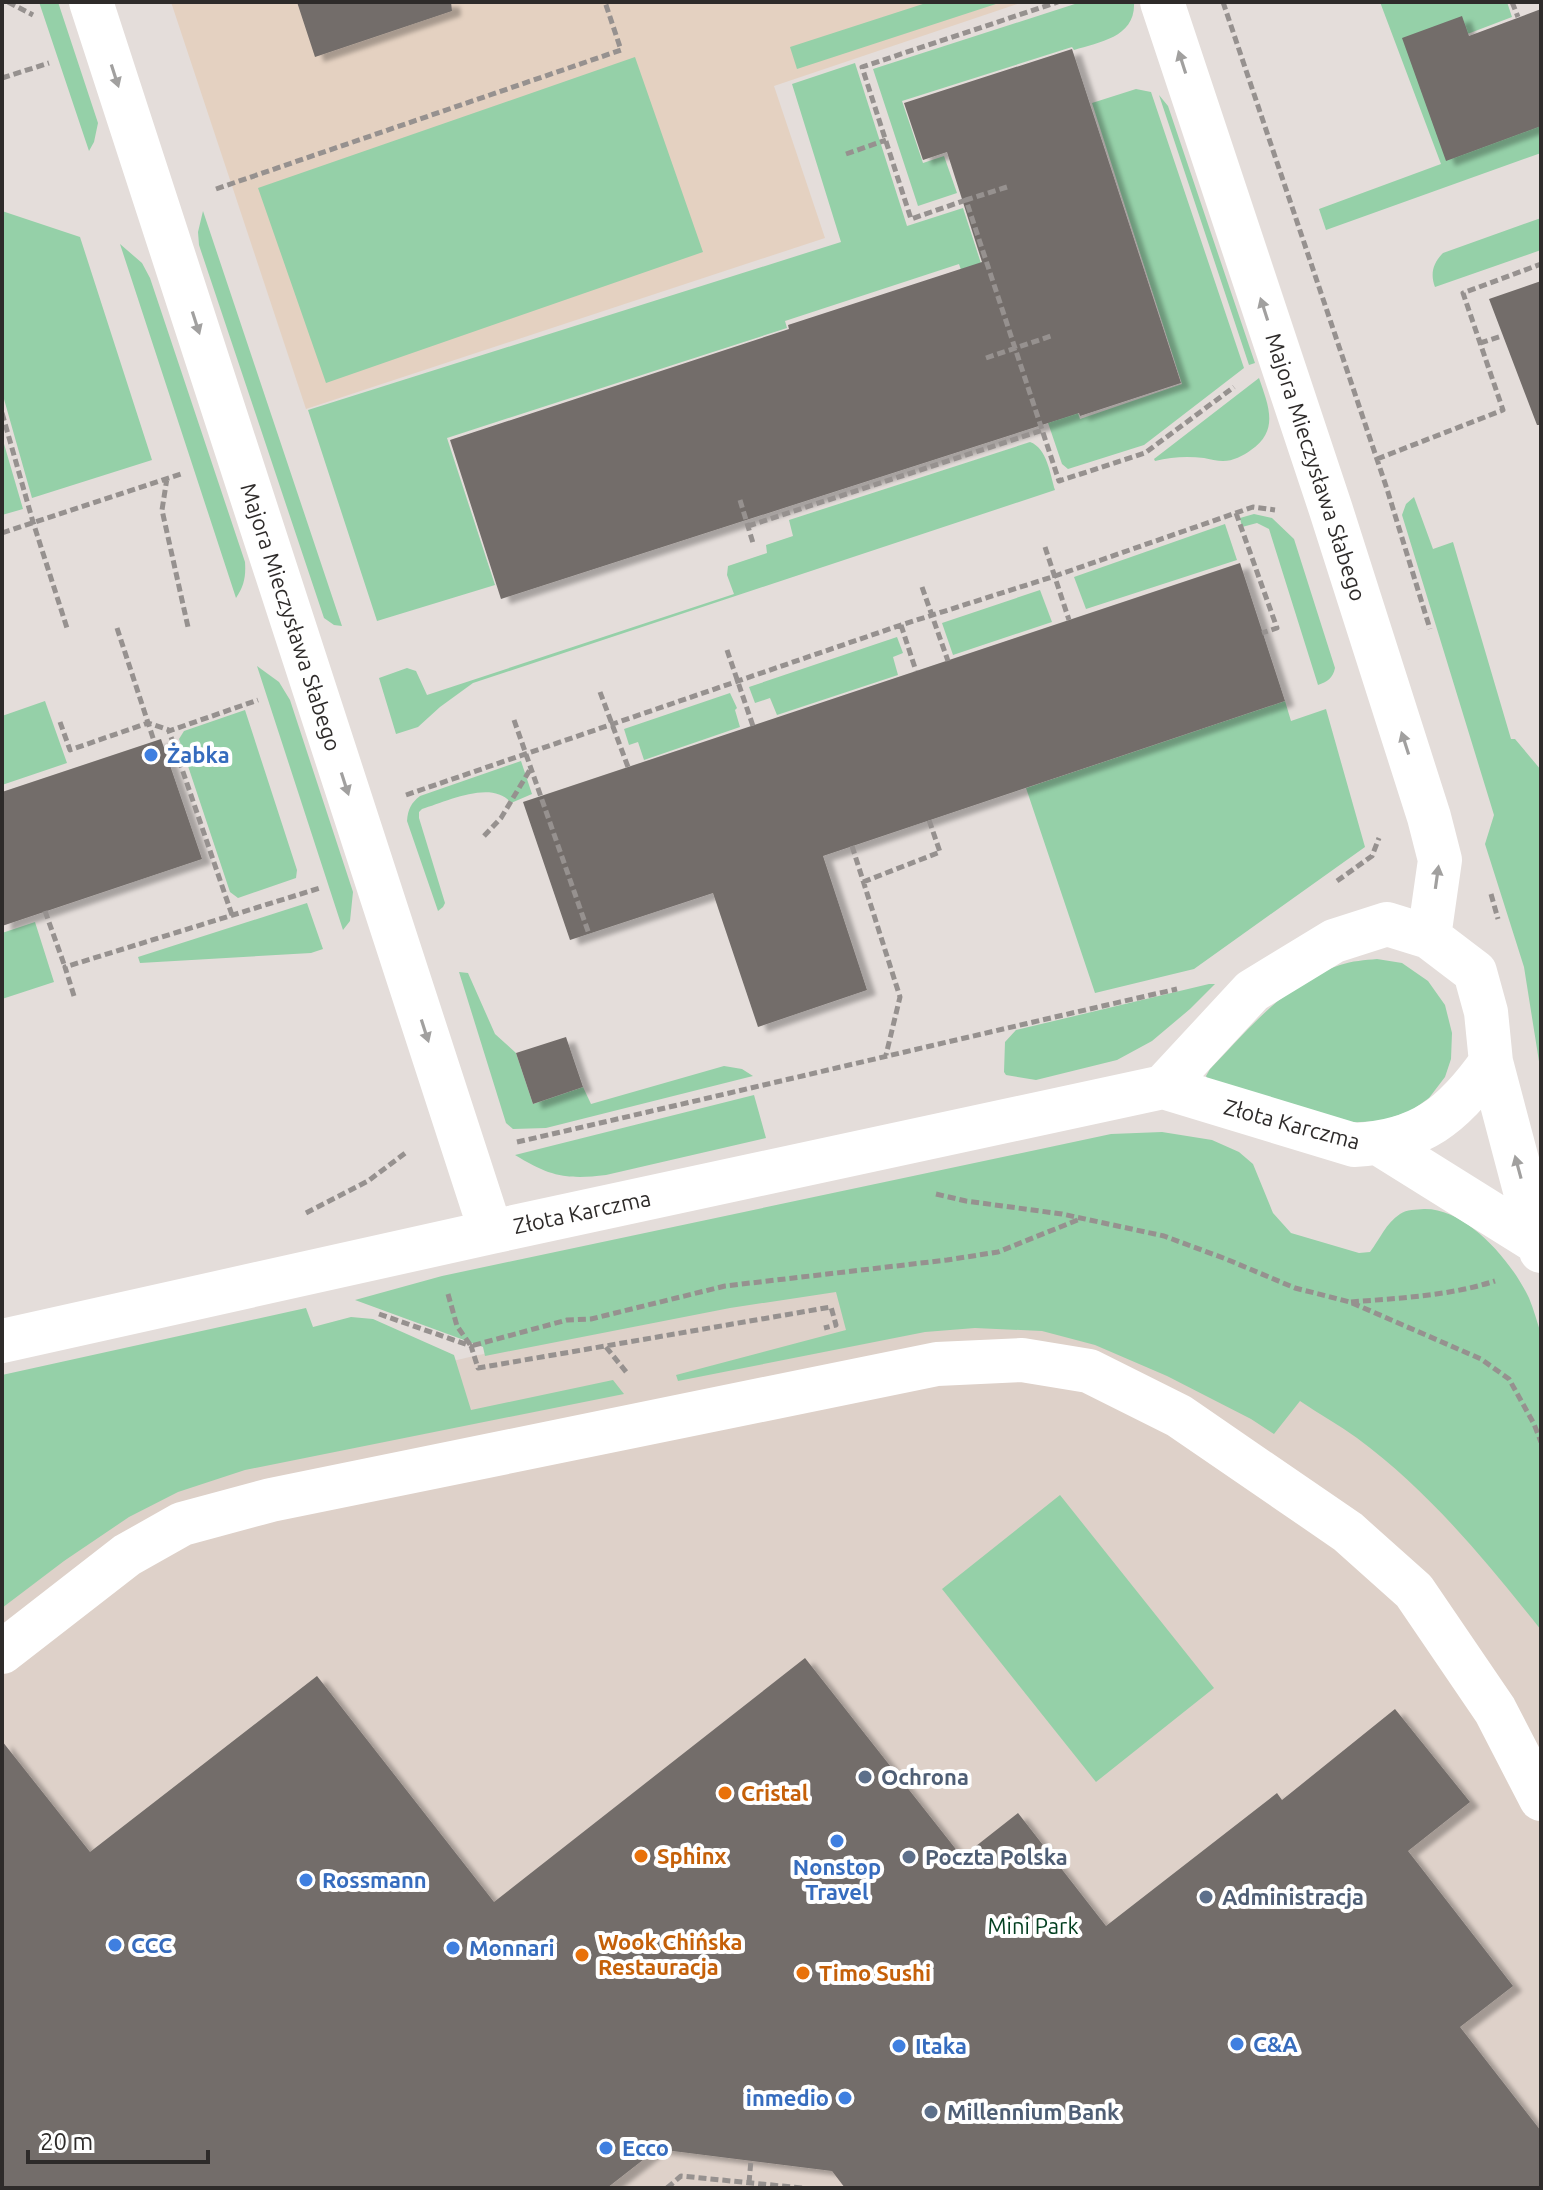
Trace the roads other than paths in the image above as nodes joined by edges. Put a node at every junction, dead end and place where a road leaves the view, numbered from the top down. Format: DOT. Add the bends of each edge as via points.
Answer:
graph roads {
  1 [pos="91,2"];
  2 [pos="1162,2"];
  3 [pos="1429,937"];
  4 [pos="1491,1062"];
  5 [pos="1163,1087"];
  6 [pos="1380,1144"];
  7 [pos="491,1232"];
  8 [pos="1540,1245"];
  9 [pos="2,1341"];
  10 [pos="2,1652"];
  11 [pos="1541,1799"];
  1 -- 7 [label="street, Majora Mieczysława Słabego, one-way"];
  3 -- 2 [label="street, Majora Mieczysława Słabego, one-way" via="1440,860 1429,817"];
  3 -- 4 [label="street" via="1475,972"];
  3 -- 5 [label="street" via="1387,924 1334,941 1252,991"];
  4 -- 6 [label="street, Złota Karczma" via="1447,1114 1410,1136"];
  8 -- 4 [label="street, one-way"];
  5 -- 6 [label="street, Złota Karczma" via="1354,1145"];
  5 -- 7 [label="street, Złota Karczma"];
  6 -- 8 [label="street"];
  7 -- 9 [label="street, Złota Karczma"];
  10 -- 11 [label="street" via="127,1555 182,1524 271,1500 937,1364 1022,1360 1089,1371 1179,1416 1348,1532 1414,1591 1495,1710"];
}
